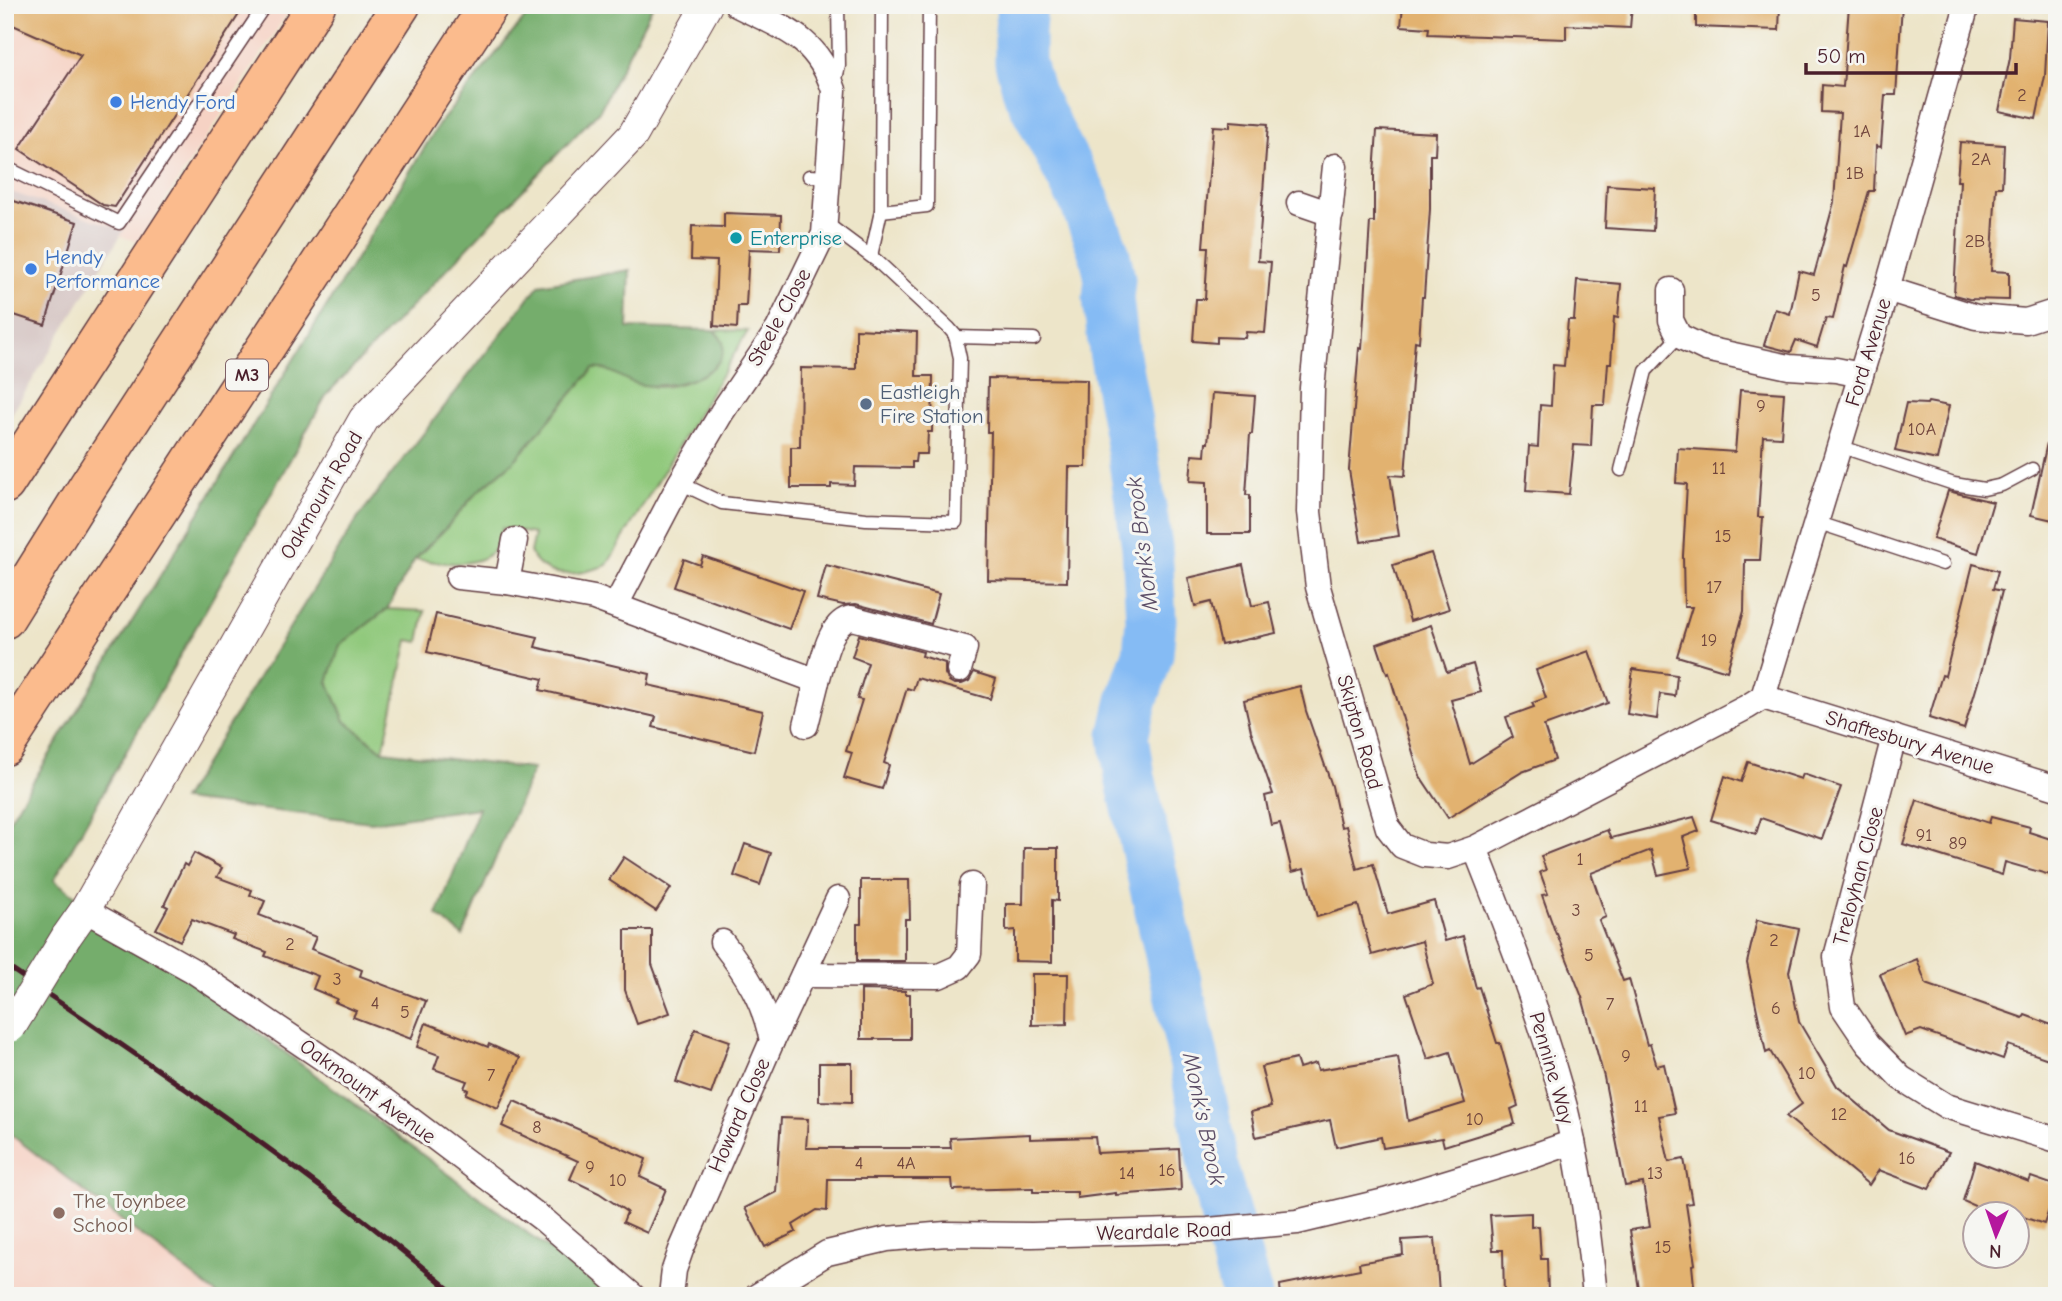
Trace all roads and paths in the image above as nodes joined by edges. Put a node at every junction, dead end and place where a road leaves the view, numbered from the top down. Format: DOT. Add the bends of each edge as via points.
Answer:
graph roads {
  1 [pos="265,5"];
  2 [pos="316,5"];
  3 [pos="401,5"];
  4 [pos="489,5"];
  5 [pos="707,5"];
  6 [pos="737,5"];
  7 [pos="838,5"];
  8 [pos="882,5"];
  9 [pos="929,5"];
  10 [pos="1967,5"];
  11 [pos="834,90"];
  12 [pos="1335,166"];
  13 [pos="5,167"];
  14 [pos="1299,203"];
  15 [pos="881,211"];
  16 [pos="1331,214"];
  17 [pos="826,223"];
  18 [pos="870,256"];
  19 [pos="1887,289"];
  20 [pos="1671,290"];
  21 [pos="2057,311"];
  22 [pos="1679,336"];
  23 [pos="955,337"];
  24 [pos="1034,339"];
  25 [pos="1861,375"];
  26 [pos="1839,446"];
  27 [pos="2032,469"];
  28 [pos="1622,470"];
  29 [pos="680,483"];
  30 [pos="5,484"];
  31 [pos="1816,522"];
  32 [pos="516,540"];
  33 [pos="1943,565"];
  34 [pos="458,577"];
  35 [pos="507,582"];
  36 [pos="616,605"];
  37 [pos="5,619"];
  38 [pos="959,670"];
  39 [pos="817,681"];
  40 [pos="1763,697"];
  41 [pos="806,725"];
  42 [pos="1895,737"];
  43 [pos="5,746"];
  44 [pos="2057,788"];
  45 [pos="1475,848"];
  46 [pos="971,885"];
  47 [pos="838,899"];
  48 [pos="85,910"];
  49 [pos="722,942"];
  50 [pos="803,975"];
  51 [pos="8,1032"];
  52 [pos="772,1041"];
  53 [pos="2057,1140"];
  54 [pos="1573,1142"];
  55 [pos="634,1296"];
  56 [pos="671,1296"];
  57 [pos="757,1296"];
  58 [pos="1595,1296"];
  1 -- 13 [label="lane" via="119,223"];
  2 -- 30 [label="highway"];
  3 -- 37 [label="highway"];
  4 -- 43 [label="highway, M3"];
  5 -- 48 [label="street, Oakmount Road" via="633,135 364,419"];
  6 -- 11 [label="street, Steele Close" via="805,41 819,57"];
  7 -- 11 [label="lane" via="839,66"];
  8 -- 15 [label="lane"];
  9 -- 15 [label="lane" via="927,206"];
  10 -- 19 [label="street, Ford Avenue"];
  11 -- 17 [label="street, Steele Close" via="819,177"];
  12 -- 16 [label="street, Skipton Road"];
  14 -- 16 [label="street"];
  15 -- 18 [label="lane"];
  16 -- 45 [label="street, Skipton Road" via="1312,388 1309,512 1318,587 1388,828 1402,846 1425,855 1448,857"];
  17 -- 18 [label="lane"];
  17 -- 29 [label="street, Steele Close" via="778,329"];
  18 -- 23 [label="lane"];
  19 -- 21 [label="street" via="1976,317 2026,321"];
  19 -- 25 [label="street, Ford Avenue"];
  20 -- 22 [label="street" via="1671,320"];
  22 -- 25 [label="street" via="1706,349 1789,367"];
  22 -- 28 [label="lane" via="1646,371"];
  23 -- 24 [label="lane"];
  23 -- 29 [label="lane" via="960,358 956,522 866,519 722,503"];
  25 -- 26 [label="street, Ford Avenue"];
  26 -- 27 [label="lane" via="1954,484 1984,489"];
  26 -- 31 [label="street, Ford Avenue"];
  29 -- 36 [label="street, Steele Close"];
  31 -- 33 [label="lane"];
  31 -- 40 [label="street, Ford Avenue"];
  32 -- 35 [label="street"];
  34 -- 35 [label="street"];
  35 -- 36 [label="street"];
  36 -- 39 [label="street"];
  38 -- 39 [label="street" via="965,648 852,618 834,629"];
  39 -- 41 [label="street"];
  40 -- 42 [label="street, Shaftesbury Avenue"];
  40 -- 45 [label="street, Skipton Road"];
  42 -- 44 [label="street, Shaftesbury Avenue"];
  42 -- 53 [label="street, Treloyhan Close" via="1836,957 1843,1007 1868,1044 1901,1078 1946,1106"];
  45 -- 54 [label="street, Pennine Way" via="1520,962"];
  46 -- 50 [label="street" via="969,954 958,967 939,976"];
  47 -- 50 [label="street"];
  48 -- 51 [label="street, Oakmount Road, bridge"];
  48 -- 55 [label="street, Oakmount Avenue" via="192,970 353,1078 545,1221"];
  49 -- 52 [label="street, Howard Close" via="757,993"];
  50 -- 52 [label="street"];
  52 -- 56 [label="street, Howard Close" via="681,1250"];
  54 -- 57 [label="street, Weardale Road" via="1297,1222 1208,1230 887,1238 827,1253"];
  54 -- 58 [label="street, Pennine Way" via="1588,1221"];
}
